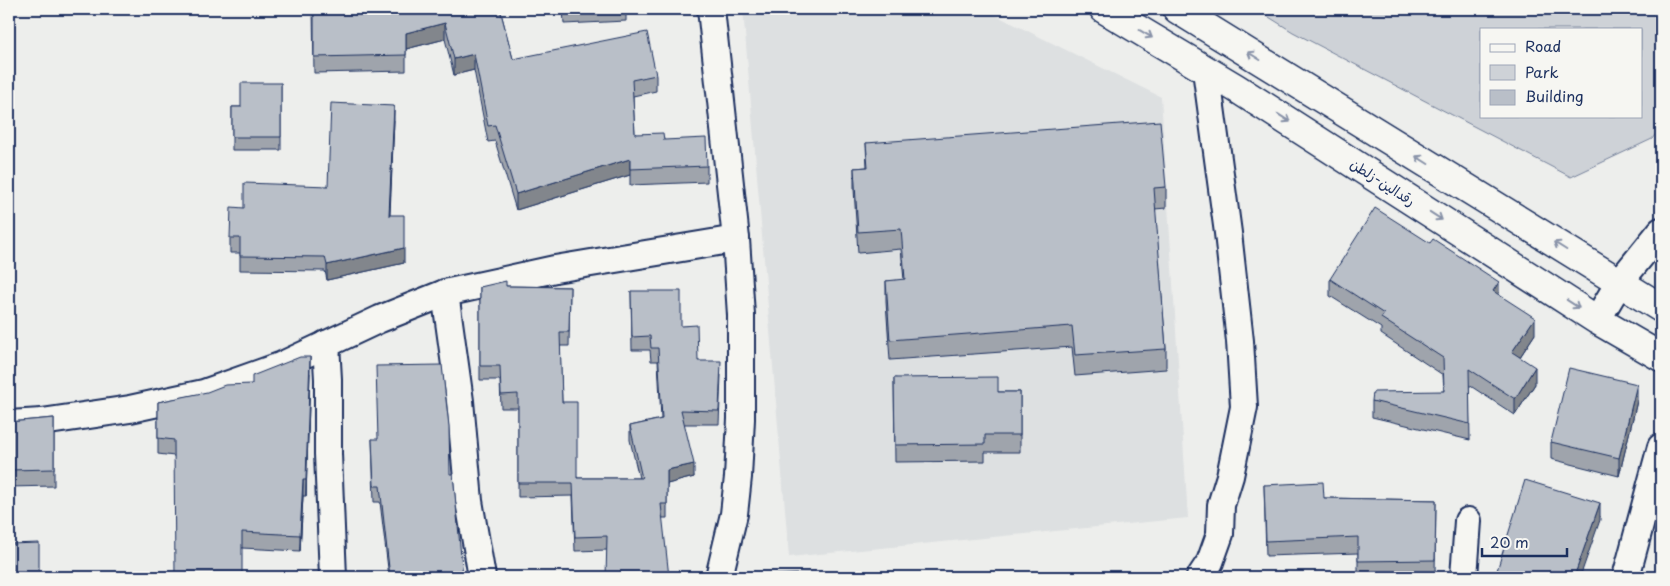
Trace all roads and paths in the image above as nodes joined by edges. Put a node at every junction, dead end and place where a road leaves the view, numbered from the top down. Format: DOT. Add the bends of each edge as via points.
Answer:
graph roads {
  1 [pos="711,9"];
  2 [pos="1104,9"];
  3 [pos="1177,9"];
  4 [pos="1206,70"];
  5 [pos="1661,231"];
  6 [pos="736,239"];
  7 [pos="1620,283"];
  8 [pos="445,293"];
  9 [pos="1661,308"];
  10 [pos="1598,320"];
  11 [pos="326,344"];
  12 [pos="1661,357"];
  13 [pos="9,424"];
  14 [pos="1661,447"];
  15 [pos="1468,521"];
  16 [pos="333,577"];
  17 [pos="482,577"];
  18 [pos="719,577"];
  19 [pos="1200,577"];
  20 [pos="1464,577"];
  21 [pos="1626,577"];
  1 -- 6 [label="street"];
  2 -- 4 [label="main road, رقدالين-زلطن, one-way"];
  7 -- 3 [label="main road, one-way"];
  4 -- 10 [label="main road, رقدالين-زلطن, one-way"];
  4 -- 19 [label="street" via="1228,233 1244,407 1221,504 1220,534 1210,562"];
  5 -- 7 [label="street"];
  6 -- 8 [label="street" via="555,269"];
  6 -- 18 [label="street" via="741,315 739,468 734,514"];
  7 -- 9 [label="main road"];
  7 -- 10 [label="street"];
  8 -- 11 [label="street"];
  8 -- 17 [label="street" via="460,401 469,501"];
  10 -- 12 [label="main road, رقدالين-زلطن"];
  11 -- 13 [label="street" via="280,366 204,393 130,409"];
  11 -- 16 [label="street"];
  14 -- 21 [label="street"];
  15 -- 20 [label="street"];
}
